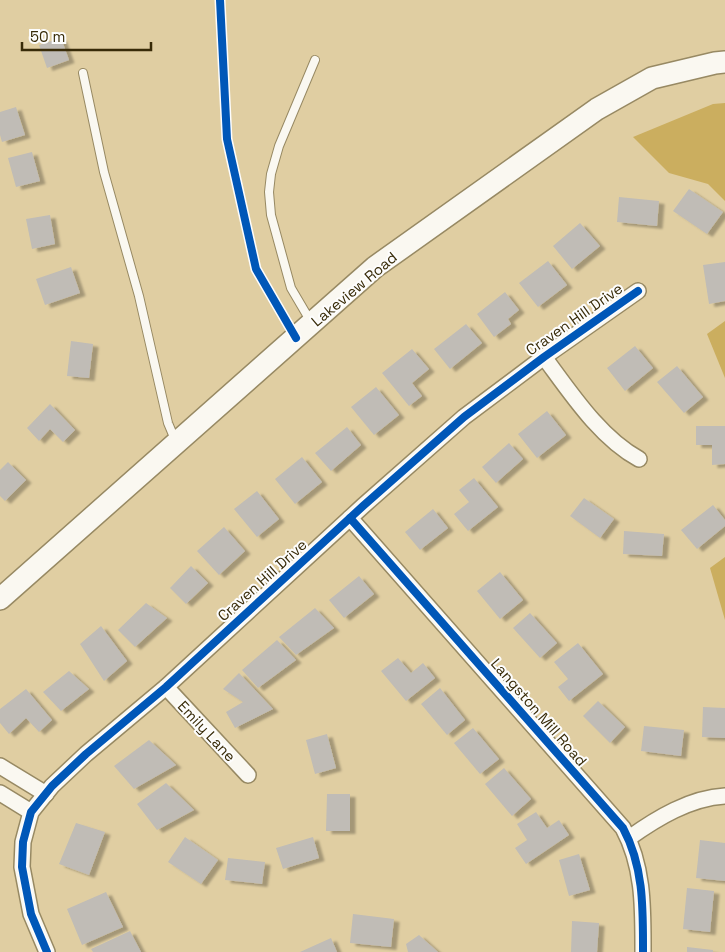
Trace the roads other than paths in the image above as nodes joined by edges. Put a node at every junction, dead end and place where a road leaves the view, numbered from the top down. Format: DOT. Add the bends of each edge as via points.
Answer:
graph roads {
  1 [pos="315,60"];
  2 [pos="725,62"];
  3 [pos="83,73"];
  4 [pos="638,291"];
  5 [pos="312,323"];
  6 [pos="544,356"];
  7 [pos="177,444"];
  8 [pos="639,459"];
  9 [pos="350,518"];
  10 [pos="0,599"];
  11 [pos="166,687"];
  12 [pos="0,766"];
  13 [pos="248,776"];
  14 [pos="0,792"];
  15 [pos="46,794"];
  16 [pos="725,796"];
  17 [pos="31,812"];
  18 [pos="629,838"];
  19 [pos="47,952"];
  20 [pos="643,952"];
  1 -- 5 [label="lane" via="279,146 270,174 269,192 271,215 292,288"];
  2 -- 5 [label="main road, Lakeview Road" via="652,78 597,109 376,267"];
  3 -- 7 [label="lane" via="104,172 139,296 168,423"];
  4 -- 6 [label="street, Craven Hill Drive"];
  5 -- 7 [label="main road, Lakeview Road"];
  6 -- 8 [label="street" via="584,411 626,452"];
  6 -- 9 [label="street, Craven Hill Drive" via="464,417"];
  7 -- 10 [label="main road, Lakeview Road"];
  9 -- 11 [label="street, Craven Hill Drive"];
  9 -- 18 [label="street, Langston Mill Road"];
  11 -- 13 [label="street, Emily Lane"];
  11 -- 15 [label="street, Craven Hill Drive" via="86,754"];
  12 -- 15 [label="street"];
  14 -- 17 [label="street"];
  15 -- 17 [label="street, Craven Hill Drive"];
  16 -- 18 [label="street" via="683,807"];
  17 -- 19 [label="street, Craven Hill Drive" via="23,842 22,866 31,914"];
  18 -- 20 [label="street, Langston Mill Road" via="643,902"];
}
